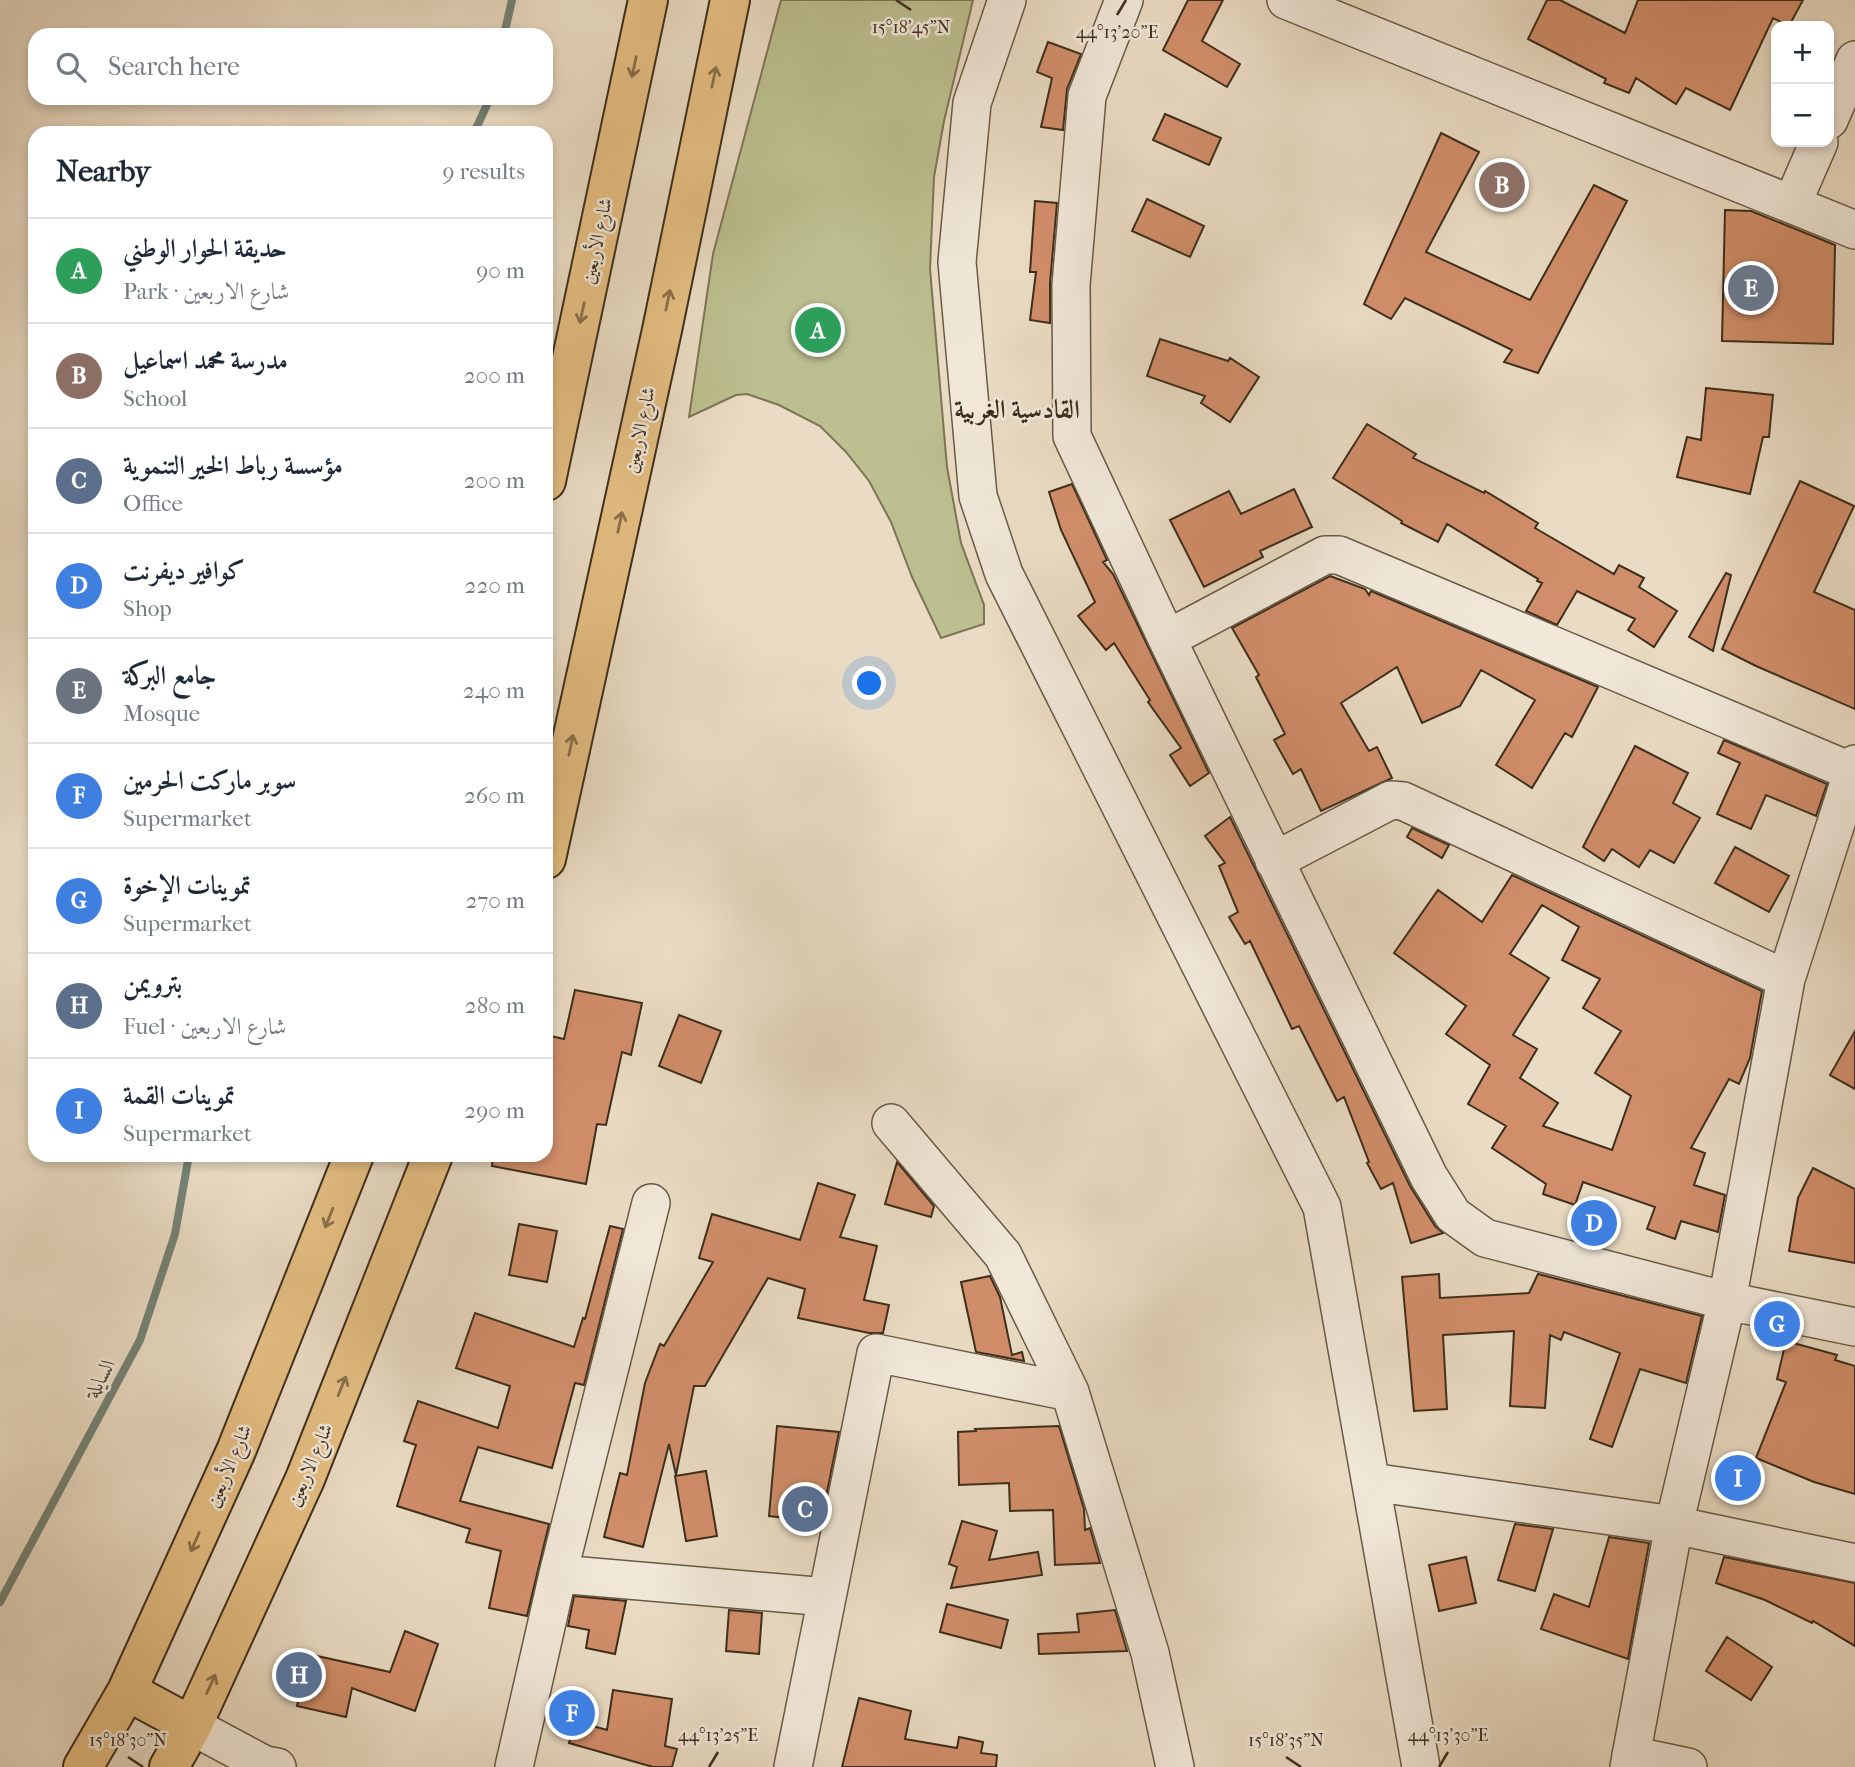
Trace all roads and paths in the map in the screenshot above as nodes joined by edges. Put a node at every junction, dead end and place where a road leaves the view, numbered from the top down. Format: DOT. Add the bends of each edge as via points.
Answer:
graph roads {
  1 [pos="648,0"];
  2 [pos="730,0"];
  3 [pos="1007,0"];
  4 [pos="1124,0"];
  5 [pos="1286,0"];
  6 [pos="1855,60"];
  7 [pos="1834,108"];
  8 [pos="1817,147"];
  9 [pos="1792,204"];
  10 [pos="1855,230"];
  11 [pos="553,448"];
  12 [pos="1167,639"];
  13 [pos="1854,769"];
  14 [pos="553,827"];
  15 [pos="1274,861"];
  16 [pos="1786,979"];
  17 [pos="891,1123"];
  18 [pos="351,1162"];
  19 [pos="430,1162"];
  20 [pos="651,1203"];
  21 [pos="1727,1301"];
  22 [pos="1855,1327"];
  23 [pos="1070,1392"];
  24 [pos="1371,1482"];
  25 [pos="1674,1525"];
  26 [pos="1855,1563"];
  27 [pos="558,1574"];
  28 [pos="827,1597"];
  29 [pos="127,1691"];
  30 [pos="192,1726"];
  31 [pos="1630,1761"];
  32 [pos="269,1766"];
  33 [pos="83,1767"];
  34 [pos="169,1767"];
  35 [pos="514,1767"];
  36 [pos="793,1767"];
  37 [pos="1175,1767"];
  38 [pos="1421,1767"];
  39 [pos="1688,1767"];
  1 -- 11 [label="main road, شارع الأربعين, one-way"];
  14 -- 2 [label="main road, شارع الاربعين, one-way"];
  3 -- 24 [label="street" via="972,103 957,262 978,496 1004,574 1322,1207"];
  4 -- 12 [label="street" via="1087,96 1071,285 1072,436"];
  5 -- 9 [label="street"];
  6 -- 7 [label="street"];
  8 -- 9 [label="street"];
  9 -- 10 [label="street"];
  12 -- 13 [label="street" via="1325,555 1339,555"];
  12 -- 15 [label="street"];
  13 -- 16 [label="street"];
  15 -- 16 [label="street" via="1391,800 1403,801"];
  15 -- 21 [label="street" via="1429,1177 1453,1215 1485,1238"];
  16 -- 21 [label="street"];
  17 -- 23 [label="street" via="1003,1255"];
  18 -- 29 [label="main road, شارع الأربعين, one-way" via="236,1451"];
  30 -- 19 [label="main road, شارع الاربعين, one-way" via="305,1479"];
  20 -- 27 [label="street"];
  21 -- 22 [label="street"];
  21 -- 25 [label="street"];
  23 -- 28 [label="street" via="876,1353"];
  23 -- 37 [label="street" via="1150,1653"];
  24 -- 25 [label="street"];
  24 -- 38 [label="street"];
  25 -- 26 [label="street"];
  25 -- 31 [label="street"];
  27 -- 28 [label="street"];
  27 -- 35 [label="street"];
  28 -- 36 [label="street"];
  29 -- 30 [label="main road"];
  29 -- 33 [label="main road, شارع الأربعين"];
  30 -- 32 [label="street"];
  30 -- 34 [label="main road, شارع الاربعين"];
  31 -- 39 [label="street"];
}
